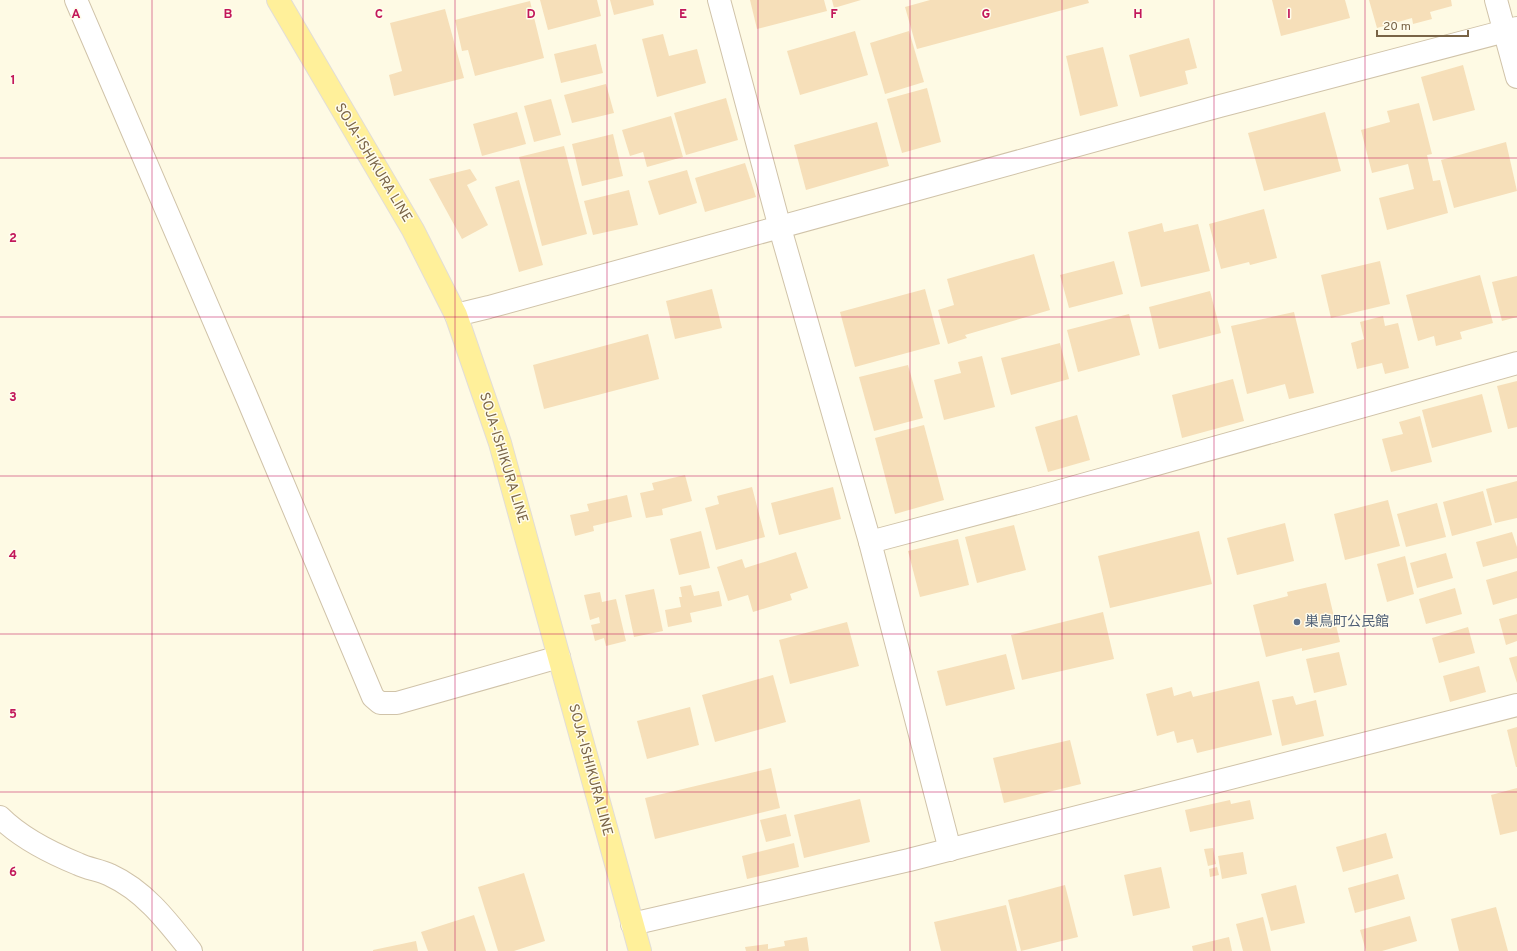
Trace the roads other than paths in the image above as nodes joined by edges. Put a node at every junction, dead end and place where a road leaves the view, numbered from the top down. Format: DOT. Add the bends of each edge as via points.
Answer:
graph roads {
  1 [pos="76,0"];
  2 [pos="278,0"];
  3 [pos="719,0"];
  4 [pos="1496,0"];
  5 [pos="1511,30"];
  6 [pos="1517,77"];
  7 [pos="780,228"];
  8 [pos="456,315"];
  9 [pos="1517,363"];
  10 [pos="870,542"];
  11 [pos="559,657"];
  12 [pos="1517,705"];
  13 [pos="0,817"];
  14 [pos="950,850"];
  15 [pos="632,924"];
  16 [pos="191,951"];
  17 [pos="637,951"];
  1 -- 11 [label="street" via="373,697 380,704 397,703"];
  2 -- 8 [label="main road, SOJA-ISHIKURA LINE" via="413,230"];
  3 -- 7 [label="street"];
  4 -- 5 [label="street"];
  5 -- 6 [label="street"];
  5 -- 7 [label="street" via="1220,106"];
  7 -- 8 [label="street"];
  7 -- 10 [label="street"];
  8 -- 11 [label="main road, SOJA-ISHIKURA LINE" via="500,443"];
  9 -- 10 [label="street"];
  10 -- 14 [label="street"];
  11 -- 15 [label="main road, SOJA-ISHIKURA LINE"];
  12 -- 14 [label="street"];
  13 -- 16 [label="street" via="33,842 78,864 110,875 136,890 157,909"];
  14 -- 15 [label="street"];
  15 -- 17 [label="main road, SOJA-ISHIKURA LINE"];
}
